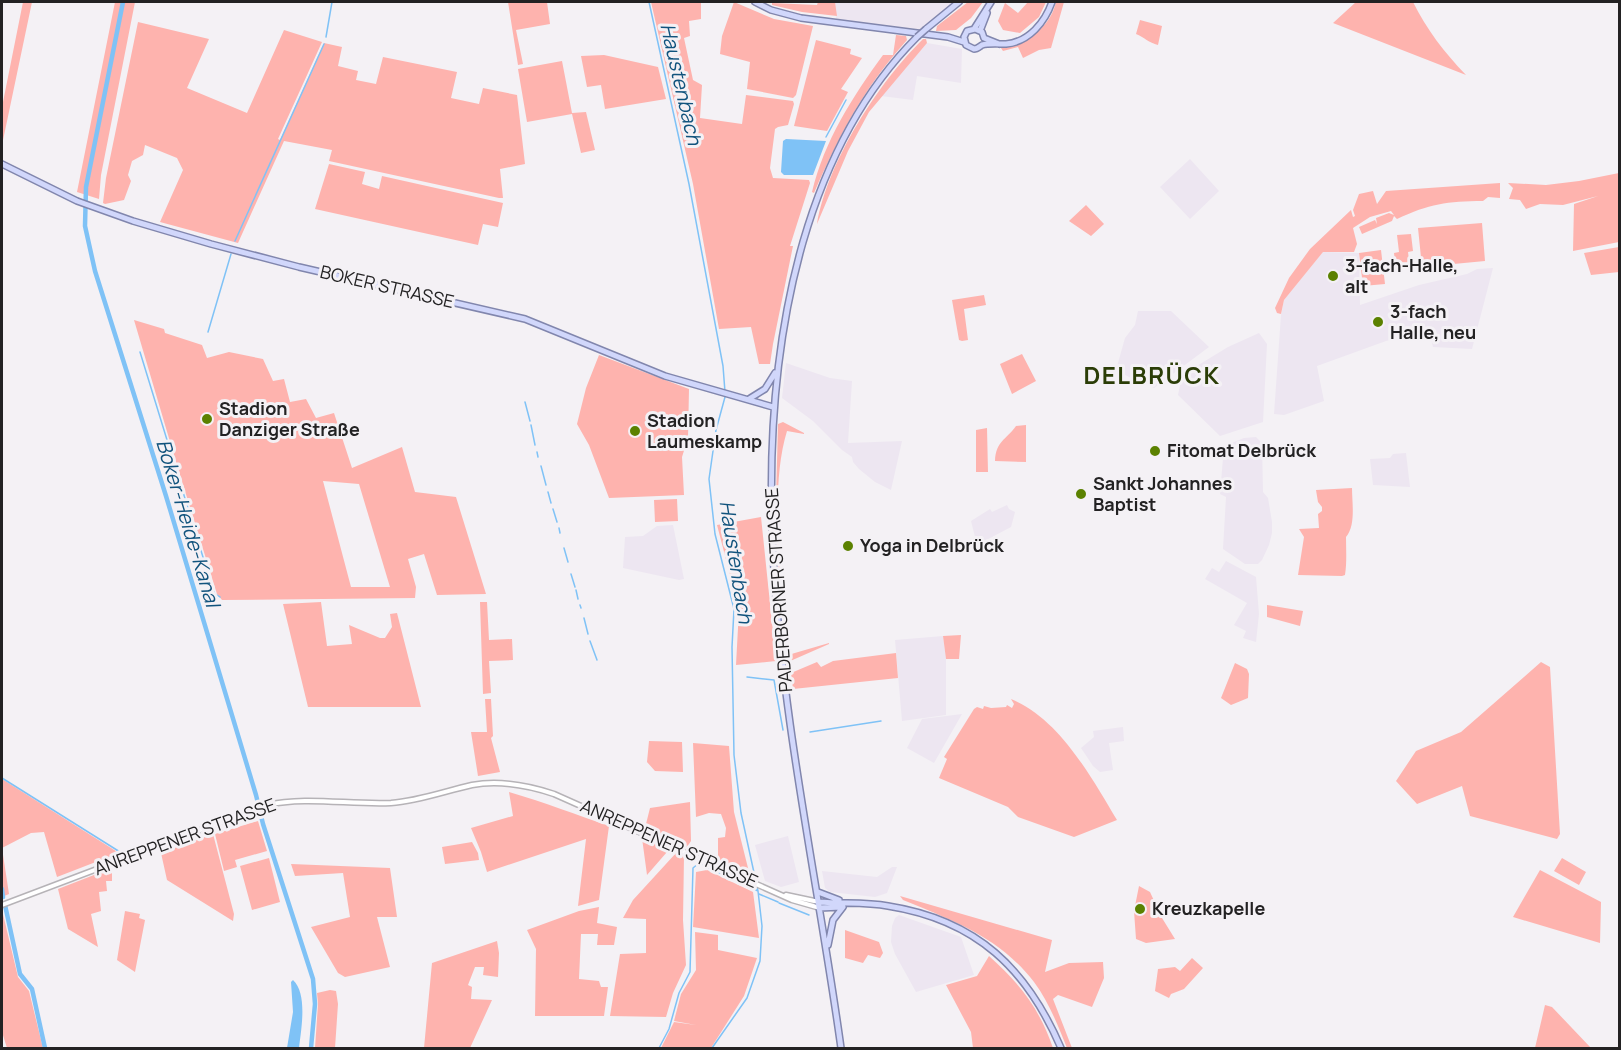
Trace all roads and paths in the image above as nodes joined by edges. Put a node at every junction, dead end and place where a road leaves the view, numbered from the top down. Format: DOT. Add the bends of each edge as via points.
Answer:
graph roads {
  1 [pos="754,2"];
  2 [pos="959,2"];
  3 [pos="992,2"];
  4 [pos="1052,2"];
  5 [pos="977,30"];
  6 [pos="964,35"];
  7 [pos="948,37"];
  8 [pos="984,38"];
  9 [pos="964,42"];
  10 [pos="999,44"];
  11 [pos="982,45"];
  12 [pos="2,164"];
  13 [pos="777,370"];
  14 [pos="749,399"];
  15 [pos="773,407"];
  16 [pos="818,892"];
  17 [pos="845,904"];
  18 [pos="2,905"];
  19 [pos="820,905"];
  20 [pos="827,953"];
  21 [pos="841,1048"];
  22 [pos="1061,1048"];
  1 -- 7 [label="main road" via="801,18"];
  2 -- 13 [label="main road, PADERBORNER STRASSE, bridge" via="892,64 843,139 812,212 785,316"];
  3 -- 5 [label="main road"];
  4 -- 10 [label="main road" via="1045,18 1031,33 1016,42"];
  5 -- 6 [label="main road"];
  5 -- 8 [label="main road"];
  6 -- 7 [label="main road"];
  6 -- 9 [label="main road"];
  7 -- 9 [label="main road"];
  8 -- 10 [label="main road"];
  8 -- 11 [label="main road"];
  9 -- 11 [label="main road" via="971,49"];
  10 -- 11 [label="main road"];
  12 -- 14 [label="main road, BOKER STRASSE" via="77,201 190,238 525,319 665,376"];
  13 -- 14 [label="main road" via="765,389"];
  13 -- 15 [label="main road, PADERBORNER STRASSE"];
  14 -- 15 [label="main road, BOKER STRASSE"];
  15 -- 16 [label="main road, PADERBORNER STRASSE" via="771,493 777,611"];
  16 -- 17 [label="main road"];
  16 -- 19 [label="main road, PADERBORNER STRASSE"];
  17 -- 19 [label="main road"];
  17 -- 20 [label="main road" via="832,920"];
  17 -- 22 [label="main road" via="904,909 955,926 992,948 1033,993"];
  18 -- 19 [label="street, ANREPPENER STRASSE" via="257,808 300,800 393,803 481,784 509,783 579,804 760,885"];
  19 -- 20 [label="main road, PADERBORNER STRASSE"];
  20 -- 21 [label="main road, PADERBORNER STRASSE"];
}
